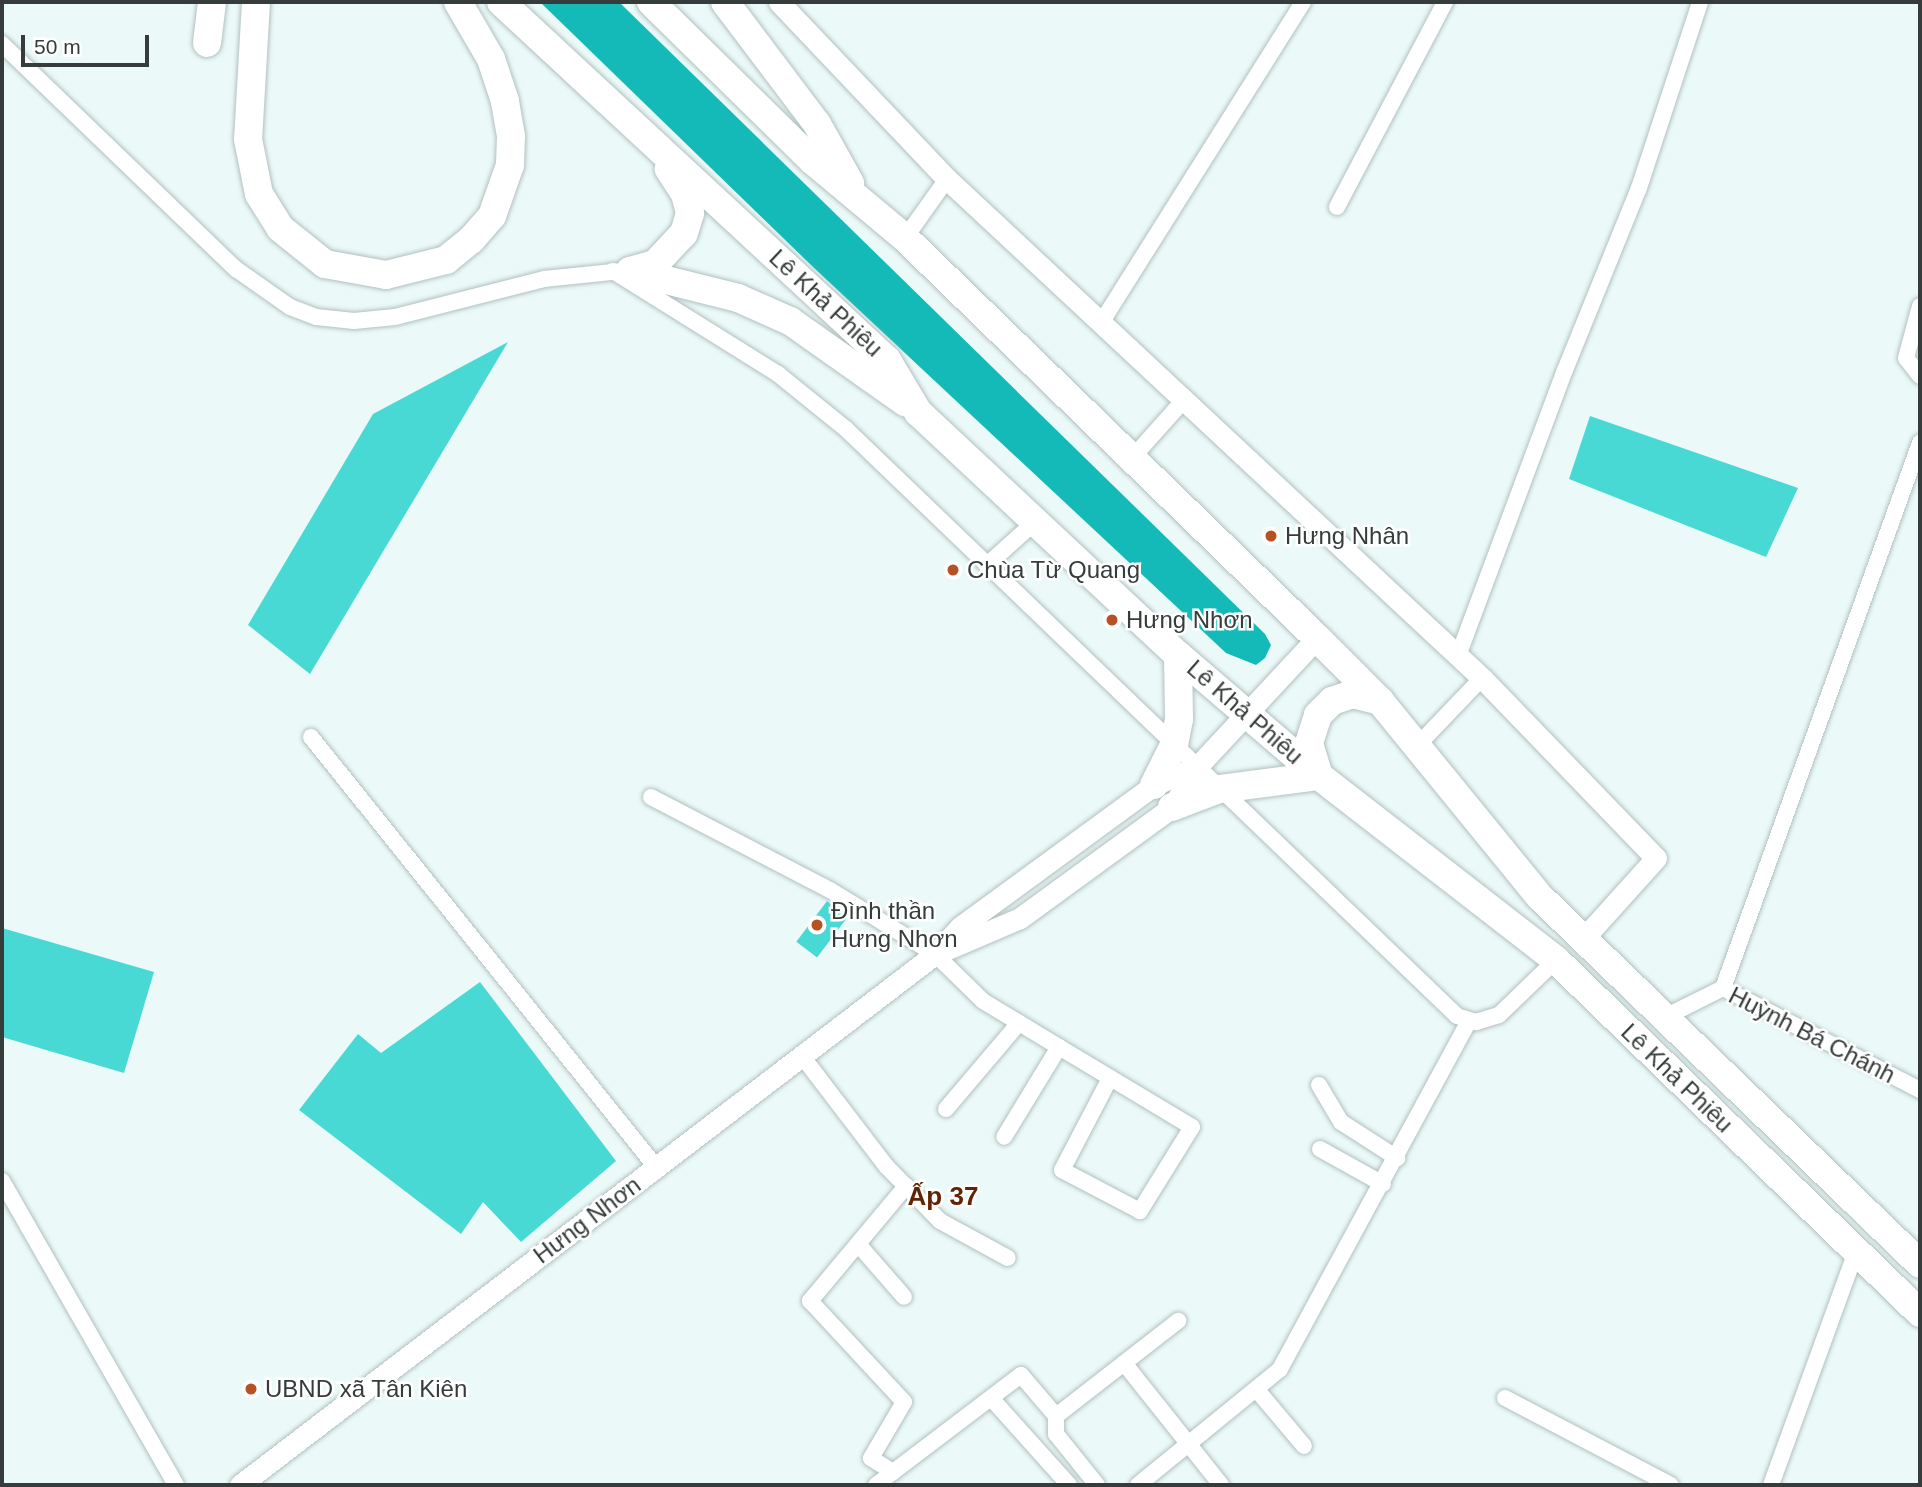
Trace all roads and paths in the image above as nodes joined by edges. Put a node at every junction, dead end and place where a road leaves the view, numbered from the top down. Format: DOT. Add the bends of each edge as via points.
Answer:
graph roads {
  1 [pos="212,2"];
  2 [pos="250,2"];
  3 [pos="256,2"];
  4 [pos="458,2"];
  5 [pos="501,2"];
  6 [pos="651,2"];
  7 [pos="725,2"];
  8 [pos="779,2"];
  9 [pos="1303,2"];
  10 [pos="1445,2"];
  11 [pos="1700,2"];
  12 [pos="206,43"];
  13 [pos="2,44"];
  14 [pos="246,81"];
  15 [pos="634,125"];
  16 [pos="947,179"];
  17 [pos="858,197"];
  18 [pos="1337,207"];
  19 [pos="905,238"];
  20 [pos="621,271"];
  21 [pos="1920,306"];
  22 [pos="1101,323"];
  23 [pos="1920,376"];
  24 [pos="1184,400"];
  25 [pos="918,412"];
  26 [pos="1920,443"];
  27 [pos="1133,457"];
  28 [pos="1035,522"];
  29 [pos="987,565"];
  30 [pos="1317,638"];
  31 [pos="1178,655"];
  32 [pos="1458,656"];
  33 [pos="1482,678"];
  34 [pos="1380,701"];
  35 [pos="1247,715"];
  36 [pos="312,737"];
  37 [pos="1174,745"];
  38 [pos="1417,746"];
  39 [pos="1197,766"];
  40 [pos="1319,776"];
  41 [pos="1154,785"];
  42 [pos="1219,789"];
  43 [pos="651,797"];
  44 [pos="1172,807"];
  45 [pos="1584,938"];
  46 [pos="934,954"];
  47 [pos="1556,960"];
  48 [pos="1723,988"];
  49 [pos="1667,1016"];
  50 [pos="1469,1021"];
  51 [pos="1019,1023"];
  52 [pos="1059,1047"];
  53 [pos="802,1056"];
  54 [pos="1110,1078"];
  55 [pos="1319,1085"];
  56 [pos="1920,1090"];
  57 [pos="946,1109"];
  58 [pos="1004,1137"];
  59 [pos="1320,1149"];
  60 [pos="1397,1158"];
  61 [pos="656,1167"];
  62 [pos="2,1181"];
  63 [pos="1384,1184"];
  64 [pos="906,1186"];
  65 [pos="858,1244"];
  66 [pos="1856,1252"];
  67 [pos="1007,1258"];
  68 [pos="1920,1264"];
  69 [pos="904,1297"];
  70 [pos="1920,1313"];
  71 [pos="1178,1321"];
  72 [pos="1124,1363"];
  73 [pos="1257,1390"];
  74 [pos="991,1398"];
  75 [pos="1505,1398"];
  76 [pos="1056,1416"];
  77 [pos="1188,1445"];
  78 [pos="1304,1446"];
  79 [pos="890,1470"];
  80 [pos="176,1485"];
  81 [pos="240,1485"];
  82 [pos="876,1485"];
  83 [pos="1069,1485"];
  84 [pos="1097,1485"];
  85 [pos="1138,1485"];
  86 [pos="1221,1485"];
  87 [pos="1671,1485"];
  88 [pos="1771,1485"];
  1 -- 12 [label="highway"];
  2 -- 14 [label="highway"];
  3 -- 14 [label="highway"];
  4 -- 14 [label="highway" via="491,60 512,136 510,165 492,216 446,260 416,271 356,272 325,264 300,248 280,228 259,194 248,139"];
  5 -- 15 [label="highway, Lê Khả Phiêu"];
  6 -- 17 [label="highway, Lê Khả Phiêu" via="813,161"];
  7 -- 17 [label="highway" via="817,124"];
  8 -- 16 [label="street"];
  9 -- 22 [label="street"];
  10 -- 18 [label="street"];
  11 -- 32 [label="street" via="1639,188 1564,370"];
  13 -- 20 [label="street" via="236,269 289,307 316,317 354,321 395,317 544,279"];
  15 -- 20 [label="highway" via="678,179 690,213 672,250 655,264"];
  15 -- 25 [label="highway, Lê Khả Phiêu" via="887,360"];
  16 -- 19 [label="street"];
  16 -- 22 [label="street"];
  17 -- 19 [label="highway, Lê Khả Phiêu"];
  19 -- 27 [label="highway, Lê Khả Phiêu"];
  20 -- 25 [label="highway" via="738,298 790,321"];
  20 -- 29 [label="street" via="800,390"];
  21 -- 23 [label="street" via="1906,354 1907,363"];
  22 -- 24 [label="street"];
  24 -- 27 [label="street"];
  24 -- 32 [label="street"];
  25 -- 28 [label="highway, Lê Khả Phiêu"];
  26 -- 48 [label="street"];
  27 -- 30 [label="highway, Lê Khả Phiêu"];
  28 -- 29 [label="street"];
  28 -- 31 [label="highway, Lê Khả Phiêu"];
  29 -- 37 [label="street"];
  30 -- 34 [label="highway, Lê Khả Phiêu"];
  30 -- 35 [label="street, Hưng Nhơn"];
  31 -- 35 [label="highway, Lê Khả Phiêu"];
  31 -- 37 [label="highway" via="1181,701"];
  32 -- 33 [label="street"];
  33 -- 38 [label="street"];
  33 -- 45 [label="street" via="1656,858"];
  34 -- 38 [label="highway, Lê Khả Phiêu"];
  34 -- 40 [label="highway" via="1352,694 1332,701 1318,715 1309,743"];
  35 -- 39 [label="street, Hưng Nhơn"];
  35 -- 40 [label="highway, Lê Khả Phiêu"];
  36 -- 61 [label="street"];
  37 -- 39 [label="street"];
  37 -- 41 [label="highway"];
  38 -- 45 [label="highway, Lê Khả Phiêu" via="1540,897"];
  39 -- 41 [label="street, Hưng Nhơn"];
  39 -- 42 [label="street"];
  39 -- 44 [label="street, Hưng Nhơn"];
  40 -- 42 [label="highway"];
  40 -- 47 [label="highway, Lê Khả Phiêu"];
  41 -- 46 [label="street, Hưng Nhơn" via="960,927"];
  42 -- 44 [label="highway"];
  42 -- 50 [label="street" via="1452,1013"];
  43 -- 46 [label="street" via="830,890"];
  44 -- 46 [label="street, Hưng Nhơn" via="1020,918 978,940"];
  45 -- 49 [label="highway, Lê Khả Phiêu"];
  46 -- 51 [label="street" via="983,1001"];
  46 -- 53 [label="street, Hưng Nhơn"];
  47 -- 50 [label="street" via="1499,1015"];
  47 -- 66 [label="highway, Lê Khả Phiêu"];
  48 -- 49 [label="street, Huỳnh Bá Chánh"];
  48 -- 56 [label="street, Huỳnh Bá Chánh"];
  49 -- 68 [label="highway, Lê Khả Phiêu"];
  50 -- 60 [label="street"];
  51 -- 52 [label="street"];
  51 -- 57 [label="street"];
  52 -- 54 [label="street"];
  52 -- 58 [label="street"];
  53 -- 61 [label="street, Hưng Nhơn"];
  53 -- 64 [label="street"];
  54 -- 54 [label="street" via="1062,1170 1140,1211 1192,1127"];
  55 -- 60 [label="street" via="1341,1122"];
  59 -- 63 [label="street"];
  60 -- 63 [label="street"];
  61 -- 81 [label="street, Hưng Nhơn"];
  62 -- 80 [label="street"];
  63 -- 73 [label="street" via="1280,1369"];
  64 -- 65 [label="street"];
  64 -- 67 [label="street" via="940,1221"];
  65 -- 69 [label="street"];
  65 -- 79 [label="street" via="810,1301 904,1402 871,1458"];
  66 -- 70 [label="highway, Lê Khả Phiêu"];
  66 -- 88 [label="street"];
  71 -- 72 [label="street"];
  72 -- 76 [label="street"];
  72 -- 77 [label="street"];
  73 -- 77 [label="street"];
  73 -- 78 [label="street"];
  74 -- 76 [label="street" via="1021,1375"];
  74 -- 79 [label="street"];
  74 -- 83 [label="street"];
  75 -- 87 [label="street"];
  76 -- 84 [label="street" via="1056,1434"];
  77 -- 85 [label="street"];
  77 -- 86 [label="street"];
  79 -- 82 [label="street"];
}
